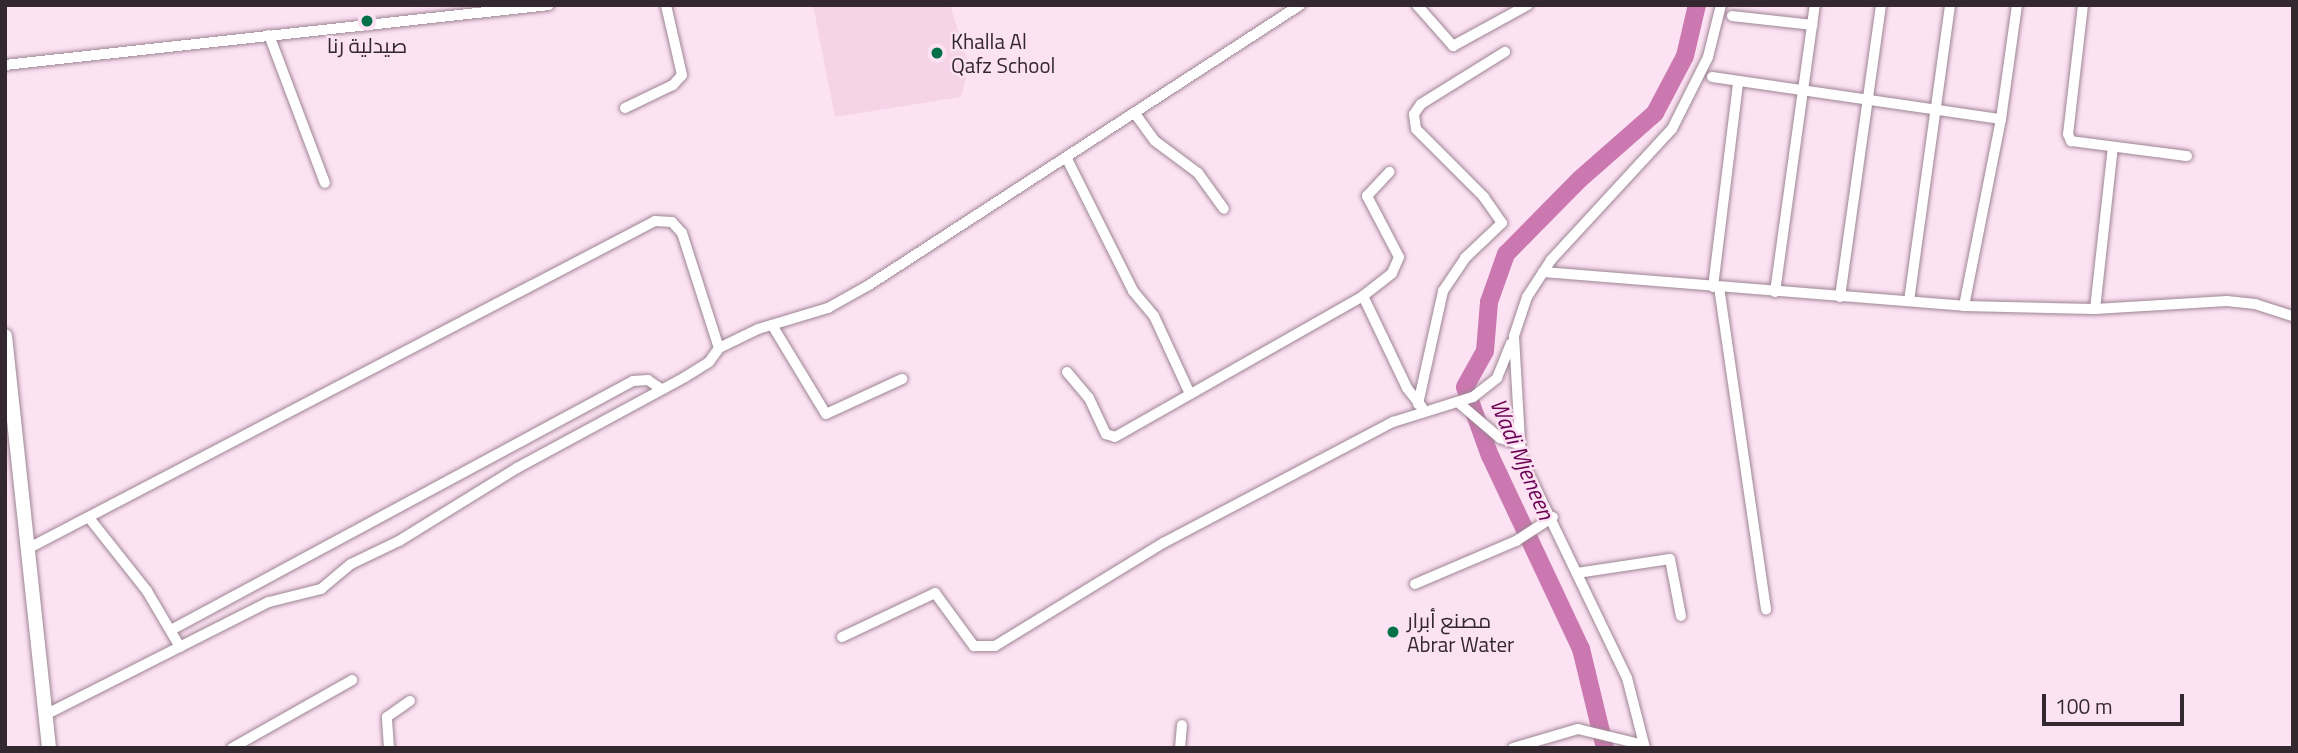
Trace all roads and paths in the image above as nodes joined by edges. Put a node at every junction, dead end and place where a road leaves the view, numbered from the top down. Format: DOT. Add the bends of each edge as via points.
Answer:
graph roads {
  1 [pos="549,5"];
  2 [pos="667,5"];
  3 [pos="1300,5"];
  4 [pos="1417,5"];
  5 [pos="1528,5"];
  6 [pos="1721,5"];
  7 [pos="1815,5"];
  8 [pos="1881,5"];
  9 [pos="1950,5"];
  10 [pos="2017,5"];
  11 [pos="2083,5"];
  12 [pos="1732,16"];
  13 [pos="1813,25"];
  14 [pos="269,35"];
  15 [pos="1505,52"];
  16 [pos="5,65"];
  17 [pos="1712,77"];
  18 [pos="1738,82"];
  19 [pos="1806,91"];
  20 [pos="1868,100"];
  21 [pos="625,108"];
  22 [pos="1934,109"];
  23 [pos="1136,114"];
  24 [pos="2001,119"];
  25 [pos="2113,147"];
  26 [pos="2187,156"];
  27 [pos="1067,159"];
  28 [pos="1389,172"];
  29 [pos="325,183"];
  30 [pos="1224,209"];
  31 [pos="1543,272"];
  32 [pos="1716,287"];
  33 [pos="1775,292"];
  34 [pos="1363,296"];
  35 [pos="1840,298"];
  36 [pos="1909,301"];
  37 [pos="1964,306"];
  38 [pos="2095,309"];
  39 [pos="2293,316"];
  40 [pos="772,324"];
  41 [pos="5,336"];
  42 [pos="1514,336"];
  43 [pos="719,348"];
  44 [pos="1067,372"];
  45 [pos="902,379"];
  46 [pos="661,388"];
  47 [pos="1190,394"];
  48 [pos="1460,404"];
  49 [pos="1421,407"];
  50 [pos="1518,444"];
  51 [pos="1553,517"];
  52 [pos="90,519"];
  53 [pos="29,548"];
  54 [pos="1577,573"];
  55 [pos="1415,584"];
  56 [pos="1766,610"];
  57 [pos="1681,616"];
  58 [pos="171,629"];
  59 [pos="842,637"];
  60 [pos="180,647"];
  61 [pos="352,680"];
  62 [pos="410,701"];
  63 [pos="45,715"];
  64 [pos="1182,725"];
  65 [pos="1644,746"];
  66 [pos="49,748"];
  67 [pos="232,748"];
  68 [pos="389,748"];
  69 [pos="1180,748"];
  70 [pos="1513,748"];
  1 -- 14 [label="street"];
  2 -- 21 [label="street" via="682,75 673,85"];
  3 -- 23 [label="street"];
  4 -- 5 [label="street" via="1453,46"];
  6 -- 31 [label="street" via="1705,64 1667,136"];
  7 -- 13 [label="street"];
  8 -- 20 [label="street"];
  9 -- 22 [label="street"];
  10 -- 24 [label="street"];
  11 -- 25 [label="street" via="2068,134 2075,142"];
  12 -- 13 [label="street"];
  13 -- 19 [label="street"];
  14 -- 16 [label="street"];
  14 -- 29 [label="street"];
  15 -- 49 [label="street" via="1422,104 1414,114 1416,128 1502,223 1465,258 1443,292"];
  17 -- 18 [label="street"];
  18 -- 19 [label="street"];
  18 -- 32 [label="street"];
  19 -- 20 [label="street"];
  19 -- 33 [label="street"];
  20 -- 22 [label="street"];
  20 -- 35 [label="street"];
  22 -- 24 [label="street"];
  22 -- 36 [label="street"];
  23 -- 27 [label="street"];
  23 -- 30 [label="street" via="1155,141 1198,173"];
  24 -- 37 [label="street"];
  25 -- 26 [label="street"];
  25 -- 38 [label="street"];
  27 -- 40 [label="street" via="828,308"];
  27 -- 47 [label="street" via="1133,291 1154,316"];
  28 -- 34 [label="street" via="1367,196 1399,257 1392,273"];
  31 -- 32 [label="street"];
  31 -- 42 [label="street" via="1527,297"];
  32 -- 33 [label="street"];
  32 -- 56 [label="street"];
  33 -- 35 [label="street"];
  34 -- 47 [label="street"];
  34 -- 49 [label="street"];
  35 -- 36 [label="street"];
  36 -- 37 [label="street"];
  37 -- 38 [label="street"];
  38 -- 39 [label="street" via="2227,301"];
  40 -- 43 [label="street"];
  40 -- 45 [label="street" via="826,414"];
  41 -- 53 [label="main road"];
  42 -- 48 [label="street" via="1502,369"];
  42 -- 50 [label="street"];
  43 -- 46 [label="street" via="709,362"];
  43 -- 52 [label="street" via="682,233 672,222 655,221"];
  44 -- 47 [label="street" via="1089,398 1109,437"];
  46 -- 58 [label="street" via="648,380 633,381"];
  46 -- 60 [label="street" via="517,468 407,537 351,564 321,589 269,601"];
  48 -- 49 [label="street"];
  48 -- 50 [label="street" via="1500,439"];
  49 -- 59 [label="street" via="1165,542 995,646 974,646 935,593"];
  50 -- 51 [label="street"];
  51 -- 54 [label="street"];
  51 -- 55 [label="street" via="1516,541"];
  52 -- 53 [label="street"];
  52 -- 58 [label="street" via="130,567"];
  53 -- 63 [label="main road"];
  54 -- 57 [label="street" via="1670,559"];
  54 -- 65 [label="street" via="1627,678"];
  58 -- 60 [label="street"];
  60 -- 63 [label="street"];
  61 -- 67 [label="street"];
  62 -- 68 [label="street" via="387,717"];
  63 -- 66 [label="main road"];
  64 -- 69 [label="street"];
  65 -- 70 [label="street" via="1586,730 1564,731"];
}
